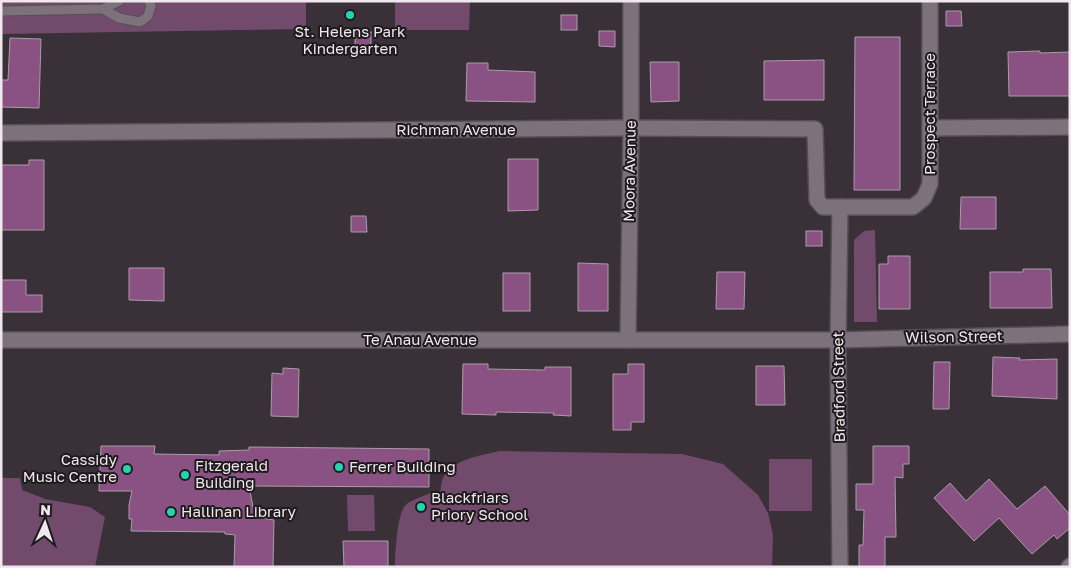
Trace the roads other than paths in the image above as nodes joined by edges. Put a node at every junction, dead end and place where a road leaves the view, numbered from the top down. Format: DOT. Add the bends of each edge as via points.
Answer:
graph roads {
  1 [pos="119,1"];
  2 [pos="149,1"];
  3 [pos="631,1"];
  4 [pos="930,1"];
  5 [pos="103,8"];
  6 [pos="1,11"];
  7 [pos="1070,127"];
  8 [pos="631,128"];
  9 [pos="930,128"];
  10 [pos="1,133"];
  11 [pos="840,207"];
  12 [pos="1070,334"];
  13 [pos="1,340"];
  14 [pos="628,340"];
  15 [pos="838,340"];
  16 [pos="840,567"];
  1 -- 5 [label="lane"];
  2 -- 5 [label="lane" via="148,16 140,22 119,18"];
  3 -- 8 [label="street, Moora Avenue"];
  4 -- 9 [label="street, Prospect Terrace"];
  5 -- 6 [label="lane"];
  7 -- 9 [label="street"];
  8 -- 10 [label="street, Richman Avenue"];
  8 -- 11 [label="street, Richman Avenue" via="815,129 817,200 823,207"];
  8 -- 14 [label="street, Moora Avenue"];
  9 -- 11 [label="street, Prospect Terrace" via="930,184 924,198 913,207"];
  11 -- 15 [label="street, Bradford Street"];
  12 -- 15 [label="street, Wilson Street"];
  13 -- 14 [label="street, Te Anau Avenue"];
  14 -- 15 [label="street, Te Anau Avenue"];
  15 -- 16 [label="street, Bradford Street"];
}
